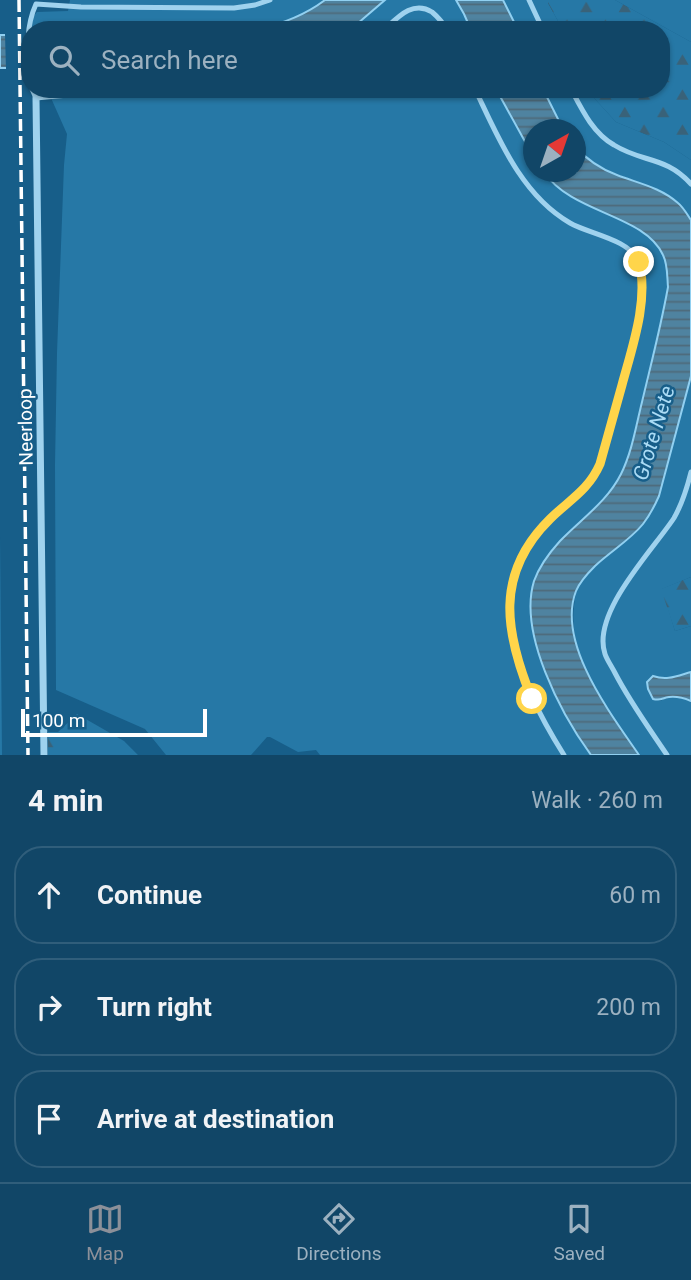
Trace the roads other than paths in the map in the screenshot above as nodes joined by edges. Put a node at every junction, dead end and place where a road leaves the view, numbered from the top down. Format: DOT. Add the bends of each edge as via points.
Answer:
graph roads {
  1 [pos="270,0"];
  2 [pos="529,0"];
  3 [pos="30,21"];
  4 [pos="393,21"];
  5 [pos="439,21"];
  6 [pos="539,21"];
  7 [pos="36,98"];
  8 [pos="479,98"];
  9 [pos="576,98"];
  10 [pos="691,184"];
  11 [pos="691,472"];
  12 [pos="44,755"];
  13 [pos="564,755"];
  14 [pos="667,755"];
  1 -- 3 [label="lane" via="234,8 36,5"];
  2 -- 6 [label="lane"];
  4 -- 5 [label="lane" via="416,6 425,7"];
  7 -- 12 [label="street, Neerloop"];
  8 -- 13 [label="lane" via="518,171 538,197 570,223 626,246 642,273 637,326 596,474 531,540 511,586 509,609 523,677"];
  9 -- 10 [label="lane" via="590,123 612,145 673,167"];
  11 -- 14 [label="lane" via="675,516 634,571 608,615 604,632 604,652"];
}
